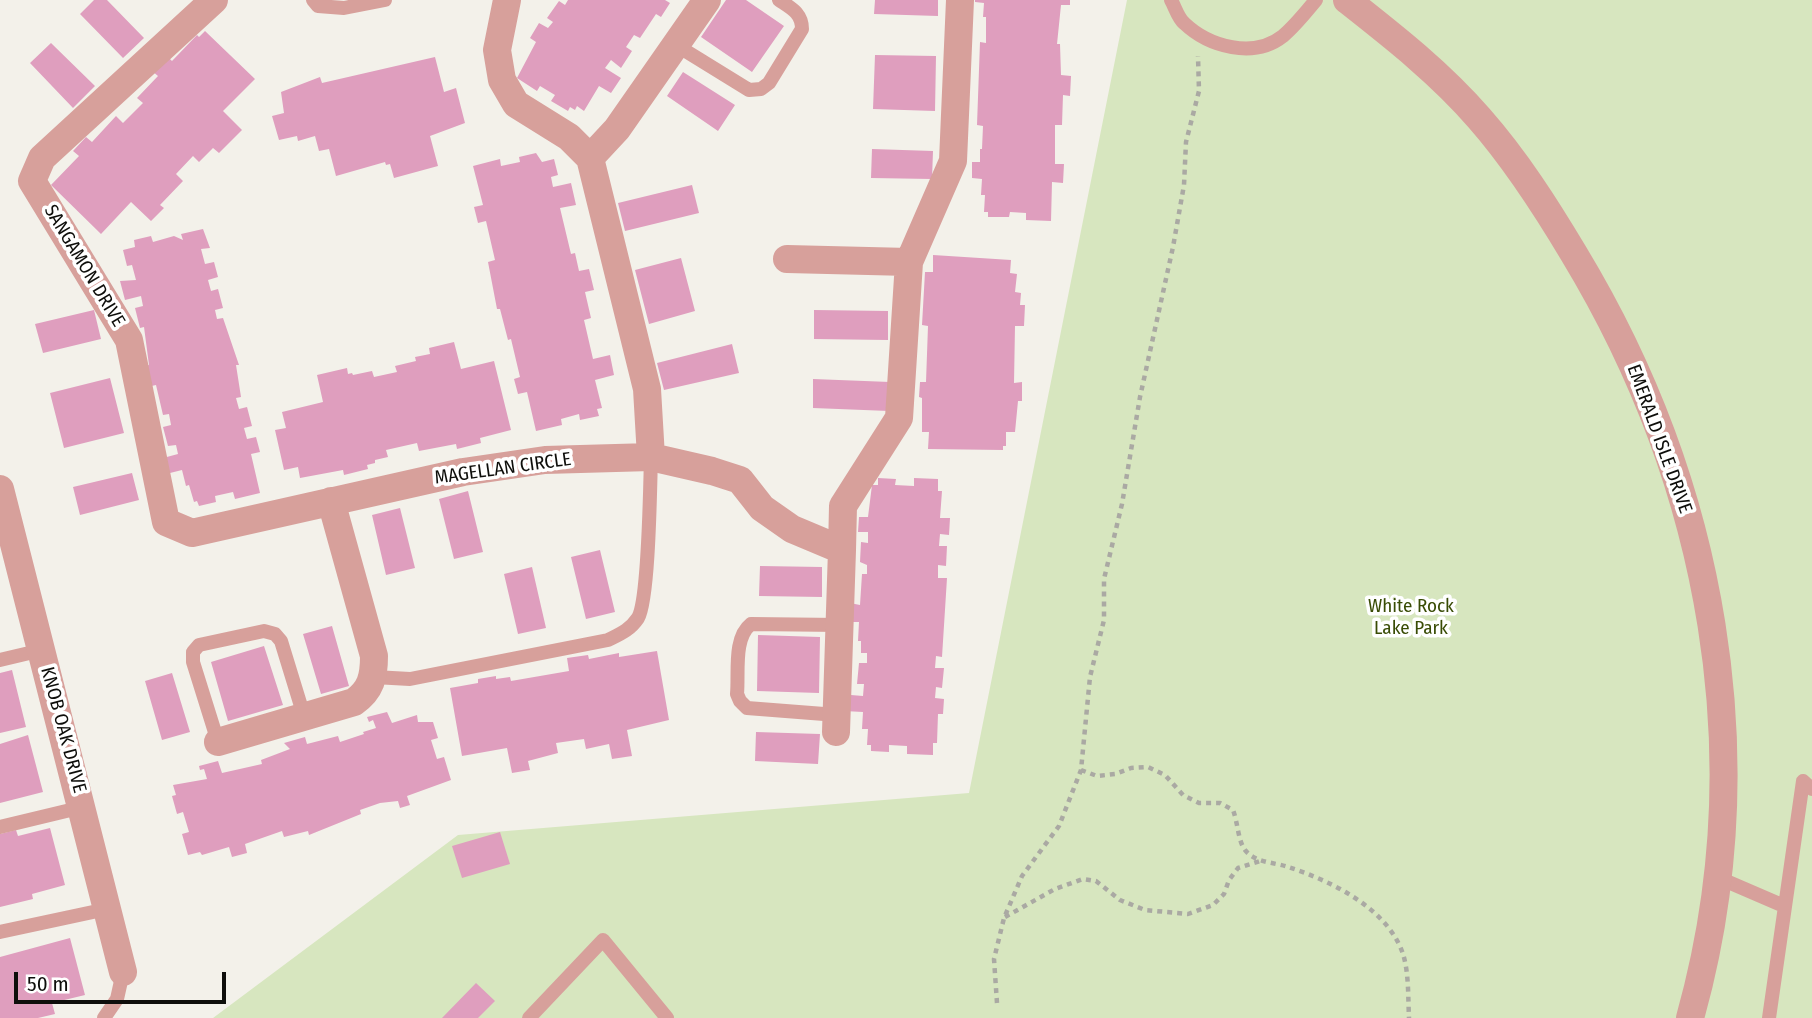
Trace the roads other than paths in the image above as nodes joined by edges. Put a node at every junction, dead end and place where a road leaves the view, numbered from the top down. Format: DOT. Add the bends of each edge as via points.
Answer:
graph roads {
  1 [pos="214,0"];
  2 [pos="313,0"];
  3 [pos="385,0"];
  4 [pos="507,0"];
  5 [pos="707,0"];
  6 [pos="779,0"];
  7 [pos="960,0"];
  8 [pos="1171,0"];
  9 [pos="1316,0"];
  10 [pos="1347,0"];
  11 [pos="676,45"];
  12 [pos="590,158"];
  13 [pos="787,259"];
  14 [pos="909,262"];
  15 [pos="652,457"];
  16 [pos="0,489"];
  17 [pos="331,502"];
  18 [pos="5,531"];
  19 [pos="842,550"];
  20 [pos="840,625"];
  21 [pos="42,650"];
  22 [pos="0,660"];
  23 [pos="374,677"];
  24 [pos="304,716"];
  25 [pos="837,724"];
  26 [pos="218,742"];
  27 [pos="1812,789"];
  28 [pos="83,807"];
  29 [pos="0,827"];
  30 [pos="1719,878"];
  31 [pos="1784,906"];
  32 [pos="107,908"];
  33 [pos="0,932"];
  34 [pos="123,972"];
  35 [pos="104,1018"];
  36 [pos="529,1018"];
  37 [pos="667,1018"];
  38 [pos="1690,1018"];
  39 [pos="1769,1018"];
  1 -- 17 [label="street, SANGAMON DRIVE" via="41,158 32,181 129,340 166,522 192,533"];
  2 -- 3 [label="lane" via="318,6 344,8"];
  4 -- 12 [label="street" via="497,50 502,80 516,104 569,137"];
  5 -- 11 [label="street"];
  6 -- 11 [label="lane" via="797,12 802,29 761,89 749,90"];
  7 -- 14 [label="street" via="953,162"];
  8 -- 9 [label="lane" via="1182,22 1205,39 1231,48 1261,47 1282,37"];
  10 -- 30 [label="street, EMERALD ISLE DRIVE" via="1448,84 1507,152 1601,298 1646,393 1675,470 1706,596 1720,691 1725,788"];
  11 -- 12 [label="street" via="617,129"];
  12 -- 15 [label="street" via="648,389"];
  13 -- 14 [label="street"];
  14 -- 19 [label="street" via="899,418 843,506"];
  15 -- 17 [label="street, MAGELLAN CIRCLE" via="545,460 463,471"];
  15 -- 19 [label="street, MAGELLAN CIRCLE" via="740,480 762,508 792,529"];
  15 -- 23 [label="lane" via="644,592 640,616 629,630 608,640 410,679"];
  16 -- 18 [label="street, KNOB OAK DRIVE"];
  17 -- 23 [label="street" via="374,656"];
  18 -- 21 [label="street, KNOB OAK DRIVE"];
  19 -- 20 [label="street"];
  20 -- 25 [label="street"];
  20 -- 25 [label="lane" via="751,624 740,640 737,694 747,708"];
  21 -- 22 [label="lane"];
  21 -- 28 [label="street, KNOB OAK DRIVE"];
  23 -- 24 [label="street" via="354,702"];
  24 -- 26 [label="street"];
  24 -- 26 [label="lane" via="275,634 264,631 199,645 193,662"];
  27 -- 31 [label="lane" via="1803,781"];
  28 -- 29 [label="lane"];
  28 -- 32 [label="street, KNOB OAK DRIVE"];
  30 -- 31 [label="lane"];
  30 -- 38 [label="street, EMERALD ISLE DRIVE" via="1708,950"];
  31 -- 39 [label="lane"];
  32 -- 33 [label="lane"];
  32 -- 34 [label="street, KNOB OAK DRIVE"];
  34 -- 35 [label="lane" via="117,999"];
  36 -- 37 [label="lane" via="603,940"];
}
